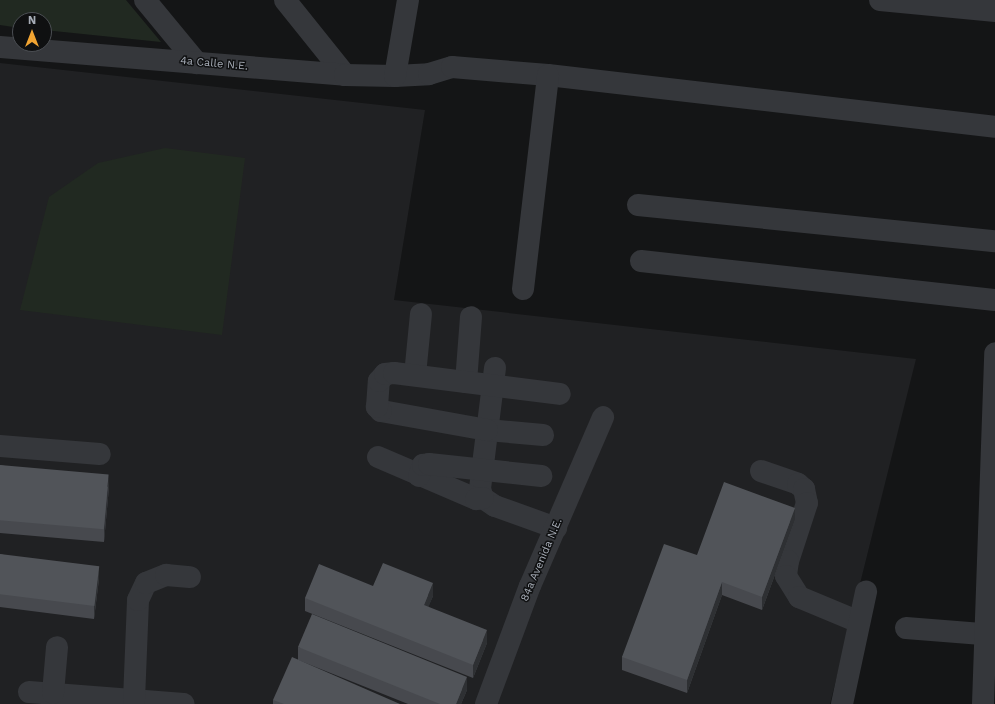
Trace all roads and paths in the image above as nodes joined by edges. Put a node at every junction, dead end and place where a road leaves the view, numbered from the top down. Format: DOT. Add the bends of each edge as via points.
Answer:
graph roads {
  1 [pos="145,0"];
  2 [pos="285,0"];
  3 [pos="408,0"];
  4 [pos="880,0"];
  5 [pos="995,12"];
  6 [pos="0,47"];
  7 [pos="197,63"];
  8 [pos="345,75"];
  9 [pos="548,75"];
  10 [pos="395,76"];
  11 [pos="995,127"];
  12 [pos="638,205"];
  13 [pos="995,240"];
  14 [pos="641,260"];
  15 [pos="523,289"];
  16 [pos="995,300"];
  17 [pos="421,314"];
  18 [pos="471,317"];
  19 [pos="995,352"];
  20 [pos="415,376"];
  21 [pos="494,377"];
  22 [pos="466,382"];
  23 [pos="560,394"];
  24 [pos="994,416"];
  25 [pos="603,417"];
  26 [pos="487,430"];
  27 [pos="543,435"];
  28 [pos="0,446"];
  29 [pos="100,454"];
  30 [pos="378,457"];
  31 [pos="483,471"];
  32 [pos="761,471"];
  33 [pos="419,476"];
  34 [pos="541,476"];
  35 [pos="483,498"];
  36 [pos="992,513"];
  37 [pos="556,528"];
  38 [pos="190,577"];
  39 [pos="866,592"];
  40 [pos="859,622"];
  41 [pos="906,628"];
  42 [pos="990,634"];
  43 [pos="57,647"];
  44 [pos="29,692"];
  45 [pos="53,694"];
  46 [pos="134,700"];
  47 [pos="184,704"];
  48 [pos="486,704"];
  49 [pos="842,704"];
  50 [pos="983,704"];
  1 -- 7 [label="street"];
  2 -- 8 [label="street"];
  3 -- 10 [label="street"];
  4 -- 5 [label="street"];
  6 -- 7 [label="street, 4a Calle N.E."];
  7 -- 8 [label="street, 4a Calle N.E."];
  8 -- 10 [label="street, 4a Calle N.E."];
  9 -- 10 [label="street, 4a Calle N.E." via="452,67 429,74"];
  9 -- 11 [label="street, 4a Calle N.E."];
  9 -- 15 [label="street"];
  12 -- 13 [label="street"];
  14 -- 16 [label="street"];
  17 -- 20 [label="street"];
  18 -- 22 [label="street"];
  19 -- 24 [label="street"];
  20 -- 22 [label="street"];
  20 -- 26 [label="street" via="385,374 379,381 377,407 381,411"];
  21 -- 22 [label="street"];
  21 -- 23 [label="street"];
  21 -- 26 [label="street"];
  24 -- 36 [label="street"];
  25 -- 37 [label="street, 84a Avenida N.E."];
  26 -- 27 [label="street"];
  26 -- 31 [label="street"];
  28 -- 29 [label="street"];
  30 -- 33 [label="street"];
  31 -- 33 [label="street" via="429,464 423,465"];
  31 -- 34 [label="street"];
  31 -- 35 [label="street" via="480,489"];
  32 -- 40 [label="street" via="798,484 804,489 807,503 788,561 786,576 799,597"];
  33 -- 35 [label="street" via="476,499"];
  35 -- 37 [label="street" via="495,506"];
  36 -- 42 [label="street"];
  37 -- 48 [label="street, 84a Avenida N.E."];
  38 -- 46 [label="street" via="166,575 146,583 138,600"];
  39 -- 40 [label="street"];
  40 -- 49 [label="street"];
  41 -- 42 [label="street"];
  42 -- 50 [label="street"];
  43 -- 45 [label="street"];
  44 -- 45 [label="street"];
  45 -- 46 [label="street"];
  46 -- 47 [label="street"];
}
